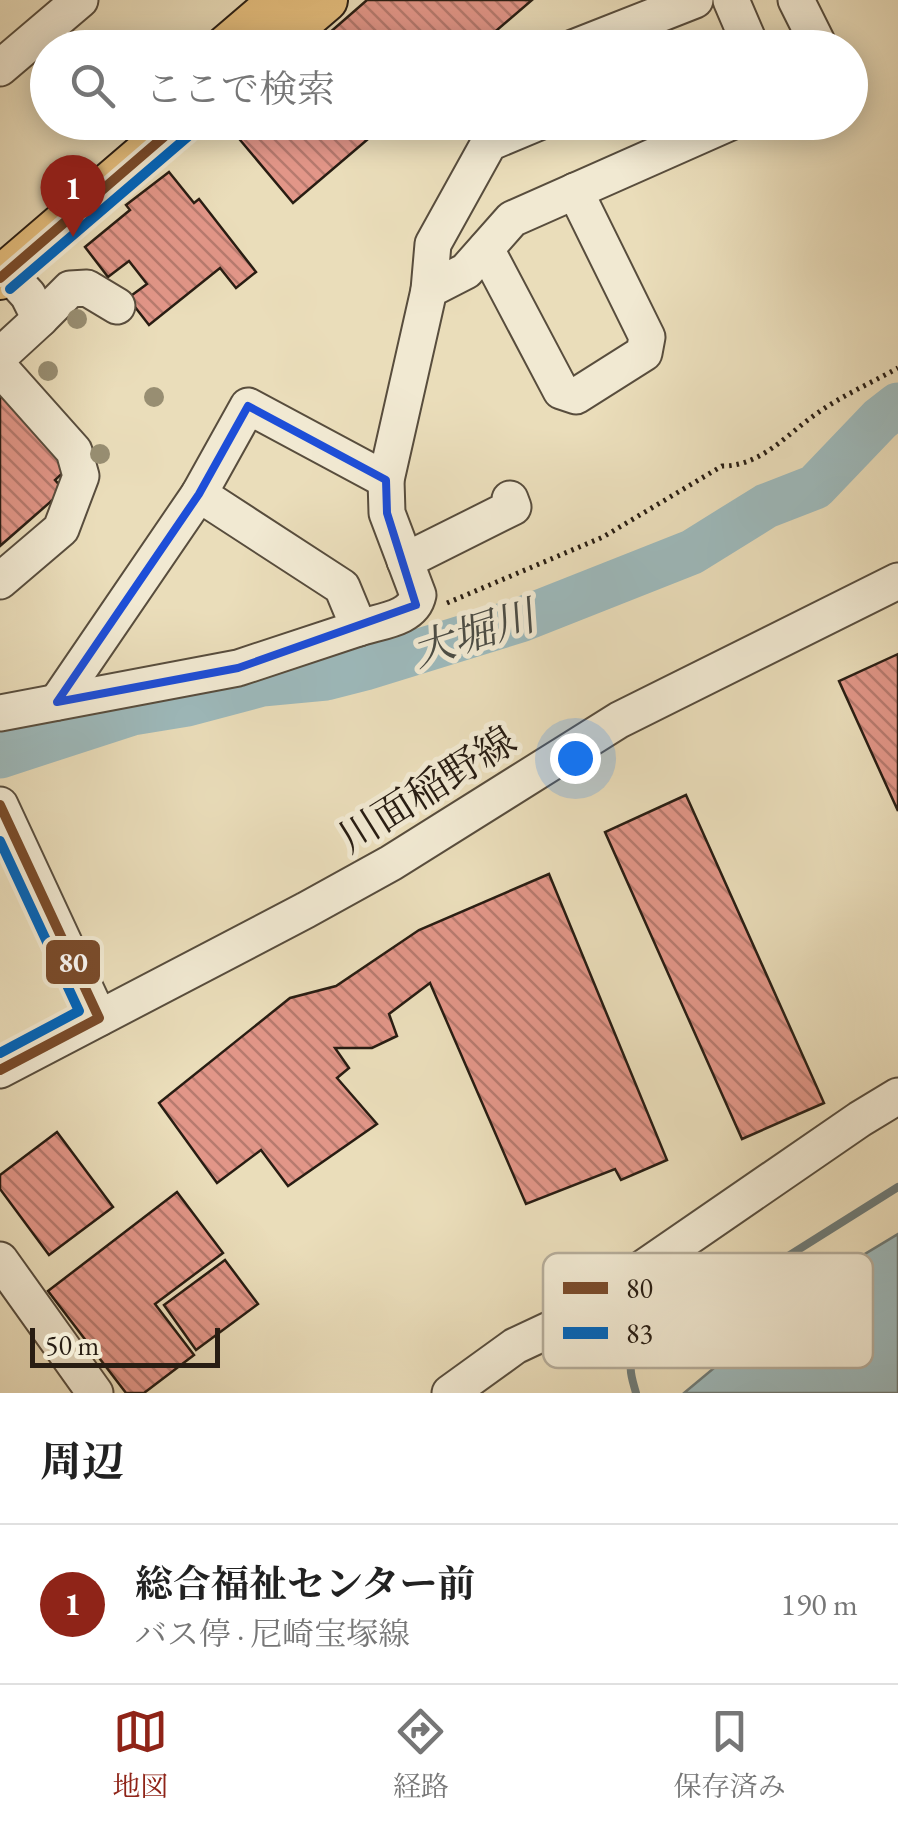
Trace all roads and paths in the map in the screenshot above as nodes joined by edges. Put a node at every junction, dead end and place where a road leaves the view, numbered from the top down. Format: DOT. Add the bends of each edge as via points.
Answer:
graph roads {
  1 [pos="80,0"];
  2 [pos="281,0"];
  3 [pos="326,0"];
  4 [pos="695,0"];
  5 [pos="731,0"];
  6 [pos="796,0"];
  7 [pos="45,30"];
  8 [pos="247,30"];
  9 [pos="291,30"];
  10 [pos="619,30"];
  11 [pos="744,30"];
  12 [pos="811,30"];
  13 [pos="30,42"];
  14 [pos="0,68"];
  15 [pos="121,140"];
  16 [pos="159,140"];
  17 [pos="495,140"];
  18 [pos="691,140"];
  19 [pos="575,192"];
  20 [pos="486,249"];
  21 [pos="2,264"];
  22 [pos="429,290"];
  23 [pos="116,306"];
  24 [pos="40,320"];
  25 [pos="0,365"];
  26 [pos="898,368"];
  27 [pos="386,480"];
  28 [pos="199,494"];
  29 [pos="513,506"];
  30 [pos="404,561"];
  31 [pos="0,581"];
  32 [pos="898,581"];
  33 [pos="416,605"];
  34 [pos="359,628"];
  35 [pos="57,702"];
  36 [pos="0,714"];
  37 [pos="0,806"];
  38 [pos="100,1018"];
  39 [pos="0,1070"];
  40 [pos="898,1096"];
  41 [pos="665,1253"];
  42 [pos="0,1260"];
  43 [pos="543,1333"];
  44 [pos="95,1393"];
  45 [pos="450,1393"];
  1 -- 7 [label="street"];
  2 -- 8 [label="main road"];
  3 -- 9 [label="main road"];
  4 -- 10 [label="street"];
  5 -- 11 [label="street"];
  6 -- 12 [label="street"];
  13 -- 14 [label="street"];
  15 -- 21 [label="main road"];
  16 -- 21 [label="main road"];
  17 -- 22 [label="street" via="434,244"];
  18 -- 19 [label="street"];
  19 -- 20 [label="street" via="512,219"];
  19 -- 20 [label="street" via="647,337 644,353 576,396 561,391"];
  20 -- 22 [label="street" via="466,271"];
  21 -- 24 [label="street"];
  22 -- 27 [label="street"];
  23 -- 24 [label="street" via="87,288 70,288"];
  24 -- 25 [label="street" via="2,353"];
  25 -- 31 [label="street" via="74,451 82,476 60,529"];
  26 -- 33 [label="path" via="817,414 770,452 722,466 602,536 454,600"];
  27 -- 28 [label="street" via="248,406"];
  27 -- 30 [label="street" via="387,513"];
  28 -- 34 [label="street" via="342,587"];
  28 -- 35 [label="street"];
  29 -- 30 [label="street"];
  30 -- 33 [label="street"];
  32 -- 38 [label="street, 川面稲野線" via="619,720 391,863"];
  33 -- 34 [label="street"];
  34 -- 35 [label="street" via="238,668"];
  35 -- 36 [label="street"];
  37 -- 38 [label="street"];
  38 -- 39 [label="street, 川面稲野線"];
  40 -- 41 [label="street"];
  42 -- 44 [label="street"];
  43 -- 45 [label="street"];
}
